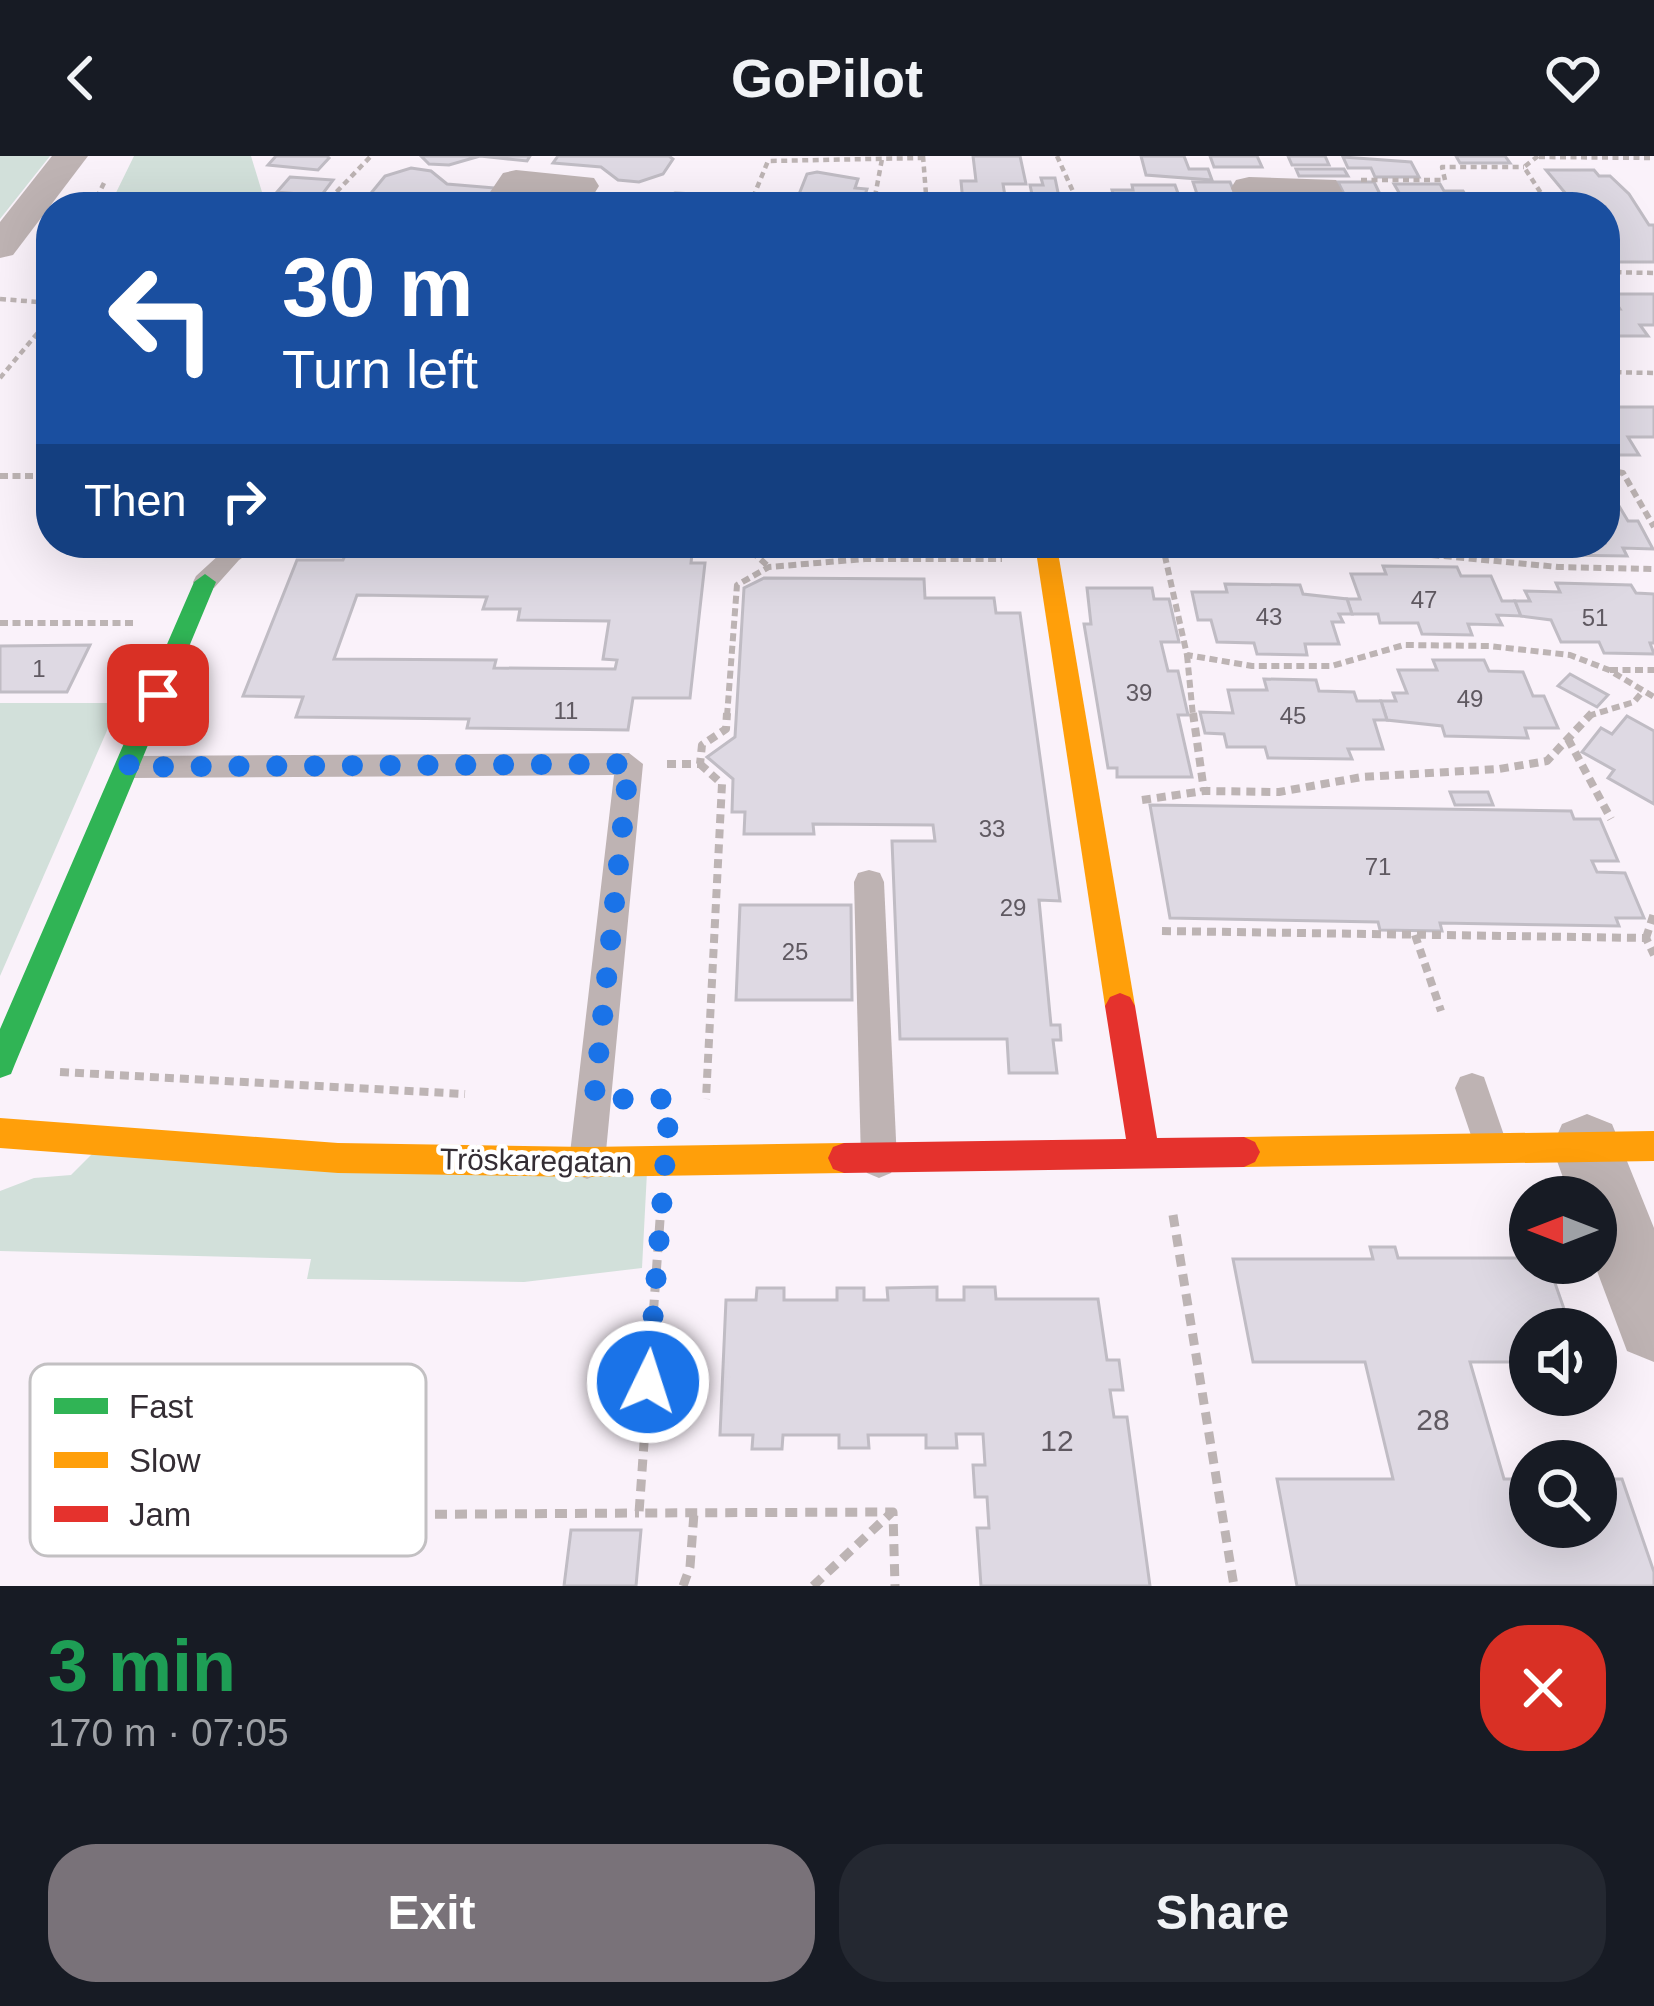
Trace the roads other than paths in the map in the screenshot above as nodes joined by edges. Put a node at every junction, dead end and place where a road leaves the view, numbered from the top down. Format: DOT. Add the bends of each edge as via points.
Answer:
graph roads {
  1 [pos="70,156"];
  2 [pos="536,169"];
  3 [pos="1276,183"];
  4 [pos="42,192"];
  5 [pos="508,192"];
  6 [pos="577,192"];
  7 [pos="1325,192"];
  8 [pos="36,200"];
  9 [pos="0,247"];
  10 [pos="227,558"];
  11 [pos="1048,558"];
  12 [pos="206,582"];
  13 [pos="128,767"];
  14 [pos="869,882"];
  15 [pos="0,1064"];
  16 [pos="1472,1088"];
  17 [pos="0,1133"];
  18 [pos="1621,1146"];
  19 [pos="1491,1148"];
  20 [pos="1153,1154"];
  21 [pos="879,1161"];
  22 [pos="587,1162"];
  23 [pos="1654,1324"];
  1 -- 4 [label="street"];
  2 -- 5 [label="street"];
  2 -- 6 [label="street" via="581,186"];
  3 -- 7 [label="street"];
  8 -- 9 [label="street"];
  10 -- 12 [label="lane"];
  11 -- 20 [label="street" via="1107,930"];
  12 -- 13 [label="street"];
  13 -- 15 [label="street"];
  13 -- 22 [label="lane" via="629,764"];
  14 -- 21 [label="lane"];
  16 -- 19 [label="lane"];
  17 -- 22 [label="street, Tröskaregatan" via="338,1158"];
  18 -- 19 [label="street, Tröskaregatan"];
  18 -- 23 [label="street, Tröskaregatan"];
  19 -- 20 [label="street, Tröskaregatan"];
  20 -- 21 [label="street, Tröskaregatan"];
  21 -- 22 [label="street, Tröskaregatan"];
}
